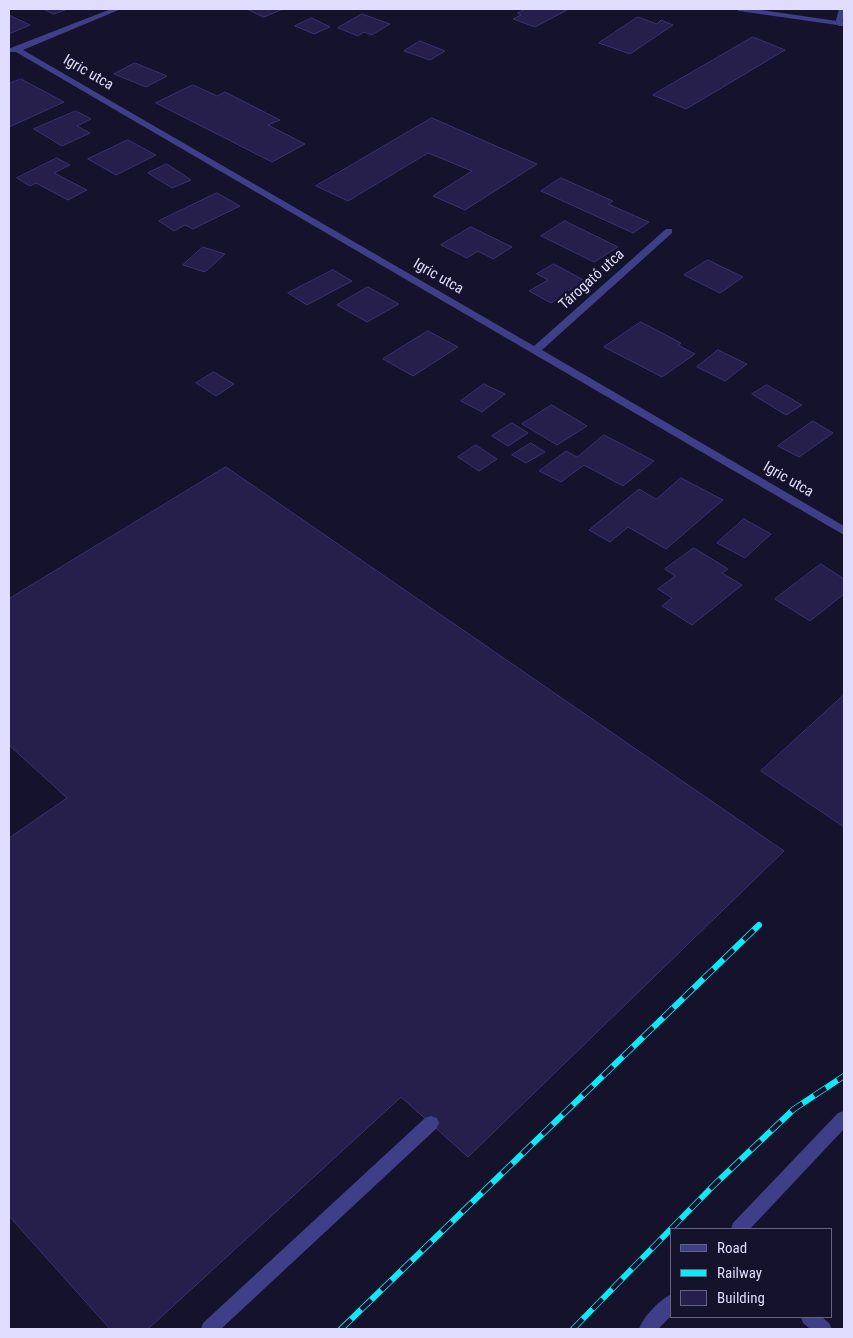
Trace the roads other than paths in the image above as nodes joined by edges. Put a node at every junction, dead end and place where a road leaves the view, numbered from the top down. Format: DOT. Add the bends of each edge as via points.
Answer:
graph roads {
  1 [pos="117,9"];
  2 [pos="739,9"];
  3 [pos="843,9"];
  4 [pos="842,24"];
  5 [pos="12,51"];
  6 [pos="669,231"];
  7 [pos="534,351"];
  8 [pos="844,530"];
  9 [pos="844,1118"];
  10 [pos="430,1123"];
  11 [pos="740,1228"];
  12 [pos="670,1304"];
  13 [pos="810,1318"];
  14 [pos="209,1329"];
  15 [pos="647,1329"];
  16 [pos="823,1329"];
  1 -- 5 [label="street"];
  2 -- 4 [label="street"];
  3 -- 4 [label="street"];
  5 -- 7 [label="street, Igric utca"];
  6 -- 7 [label="street, Tárogató utca"];
  7 -- 8 [label="street, Igric utca"];
  9 -- 11 [label="street"];
  10 -- 14 [label="street"];
  12 -- 15 [label="street"];
  13 -- 16 [label="street"];
}
